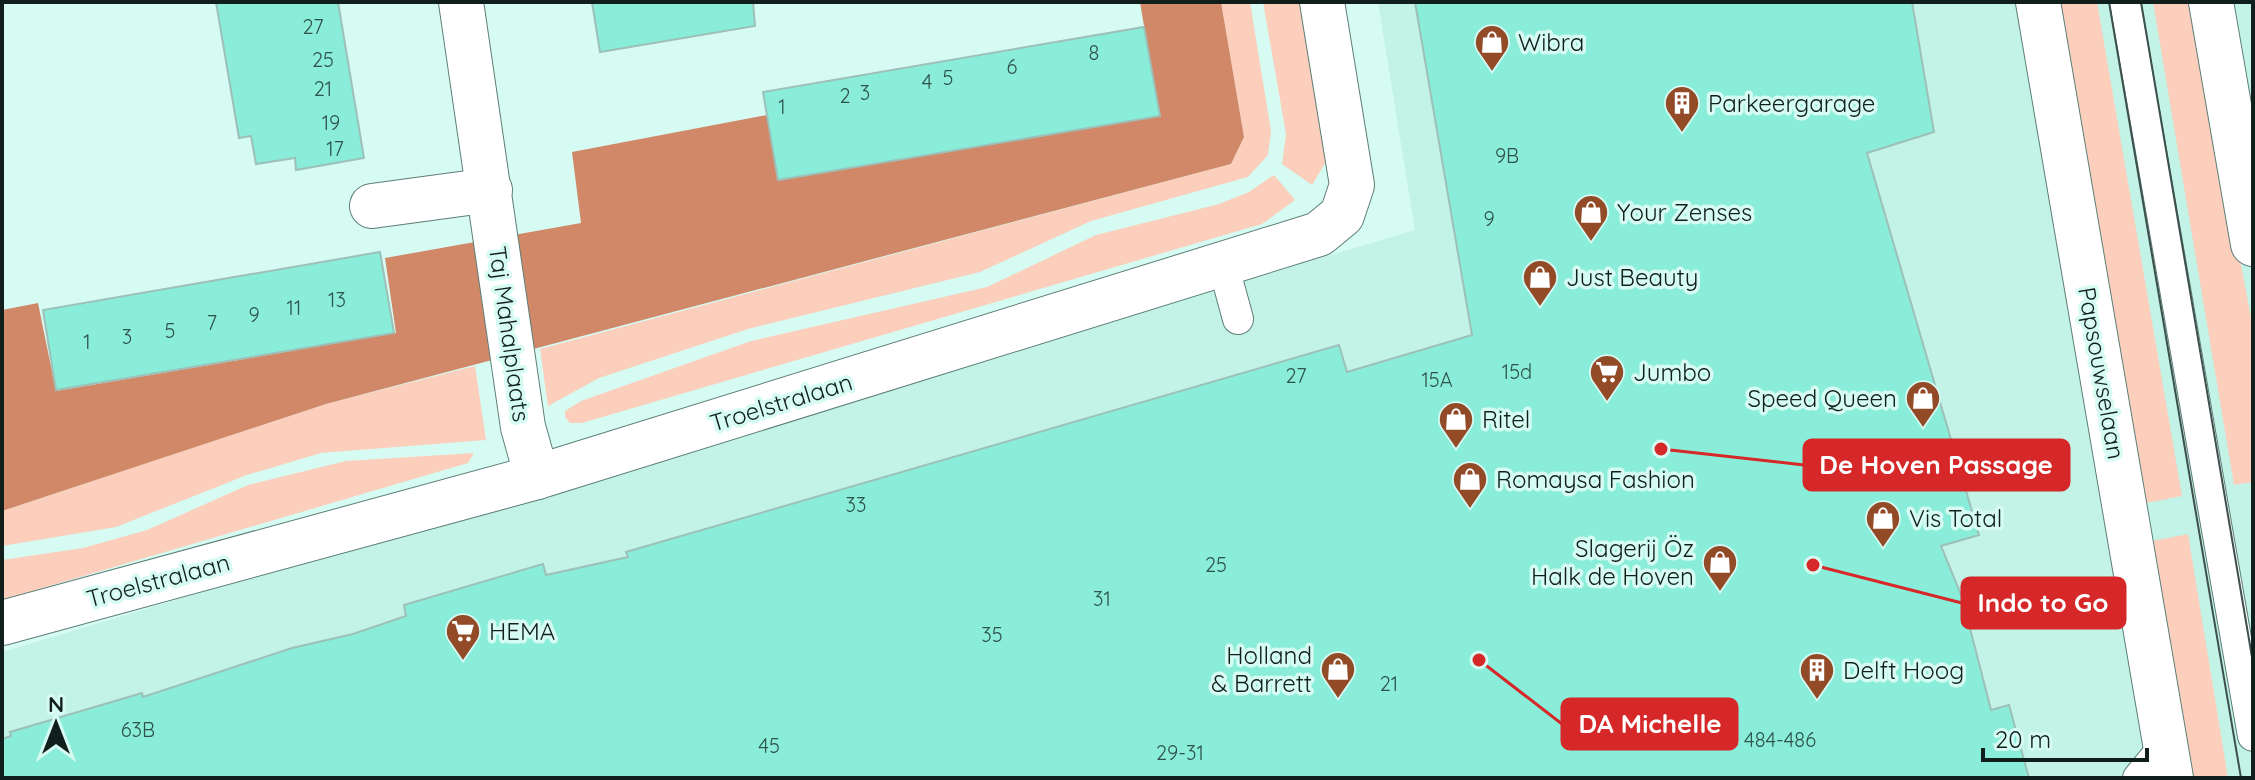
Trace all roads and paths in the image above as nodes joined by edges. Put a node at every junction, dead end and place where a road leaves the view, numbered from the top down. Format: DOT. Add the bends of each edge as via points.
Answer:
graph roads {
  1 [pos="461,2"];
  2 [pos="1322,2"];
  3 [pos="2038,2"];
  4 [pos="2125,2"];
  5 [pos="2211,2"];
  6 [pos="372,206"];
  7 [pos="492,207"];
  8 [pos="2253,244"];
  9 [pos="1223,264"];
  10 [pos="1238,319"];
  11 [pos="537,477"];
  12 [pos="2,623"];
  13 [pos="2253,736"];
  14 [pos="2169,760"];
  15 [pos="2138,778"];
  1 -- 7 [label="street, Taj Mahalplaats"];
  2 -- 9 [label="street, Troelstralaan" via="1352,185 1342,215 1319,234"];
  3 -- 14 [label="street, Papsouwselaan"];
  4 -- 13 [label="lane"];
  5 -- 8 [label="street"];
  6 -- 7 [label="street"];
  7 -- 11 [label="street, Taj Mahalplaats" via="518,393"];
  9 -- 10 [label="lane"];
  9 -- 11 [label="street, Troelstralaan"];
  11 -- 12 [label="street, Troelstralaan"];
  14 -- 15 [label="lane, Papsouwselaan"];
}
